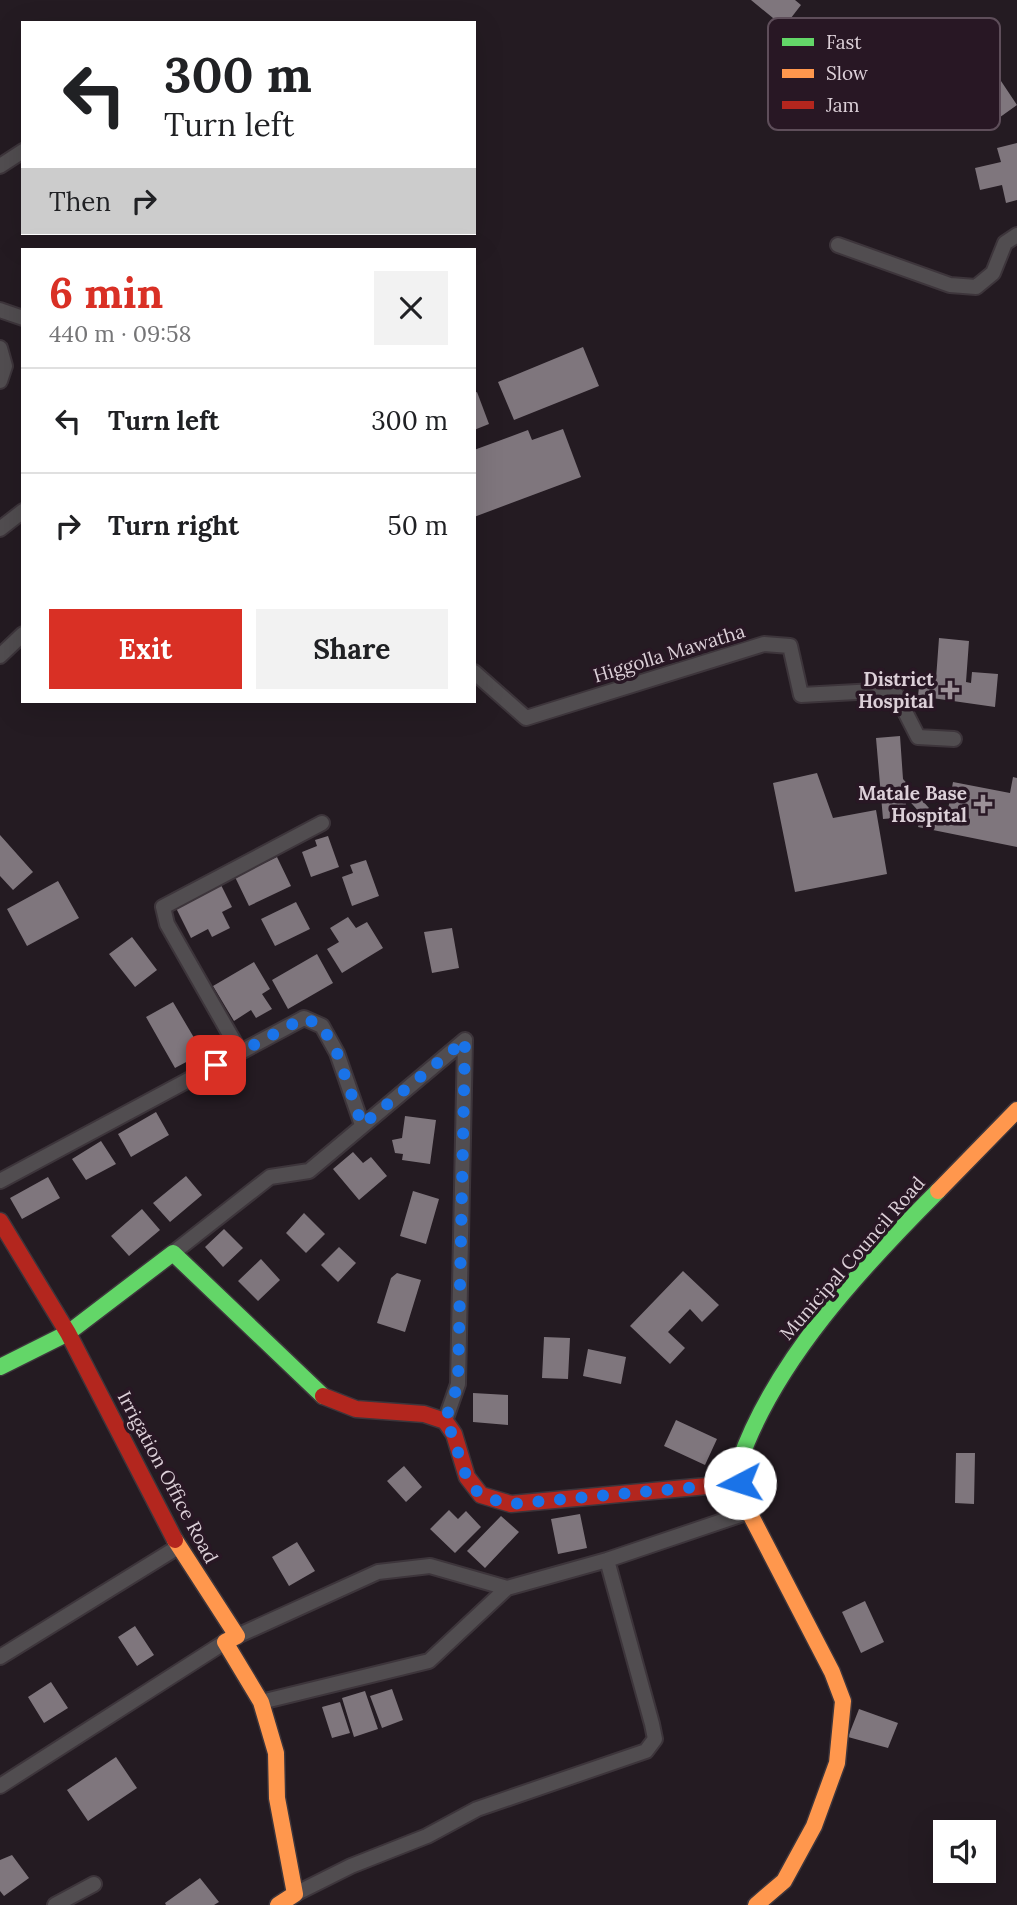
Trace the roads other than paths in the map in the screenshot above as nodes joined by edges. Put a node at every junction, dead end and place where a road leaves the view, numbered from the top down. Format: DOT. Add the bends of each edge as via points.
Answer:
graph roads {
  1 [pos="21,152"];
  2 [pos="0,166"];
  3 [pos="1017,235"];
  4 [pos="838,245"];
  5 [pos="0,310"];
  6 [pos="21,317"];
  7 [pos="0,348"];
  8 [pos="0,381"];
  9 [pos="21,512"];
  10 [pos="0,529"];
  11 [pos="21,636"];
  12 [pos="0,656"];
  13 [pos="476,674"];
  14 [pos="954,739"];
  15 [pos="322,823"];
  16 [pos="240,1052"];
  17 [pos="1017,1110"];
  18 [pos="362,1125"];
  19 [pos="0,1181"];
  20 [pos="0,1222"];
  21 [pos="173,1253"];
  22 [pos="68,1333"];
  23 [pos="0,1367"];
  24 [pos="445,1421"];
  25 [pos="740,1483"];
  26 [pos="749,1512"];
  27 [pos="178,1547"];
  28 [pos="607,1560"];
  29 [pos="507,1588"];
  30 [pos="231,1639"];
  31 [pos="0,1657"];
  32 [pos="261,1702"];
  33 [pos="0,1786"];
  34 [pos="94,1884"];
  35 [pos="295,1894"];
  36 [pos="55,1905"];
  37 [pos="278,1905"];
  38 [pos="756,1905"];
  1 -- 2 [label="street"];
  3 -- 4 [label="street" via="1005,243 993,273 976,287 950,285"];
  5 -- 6 [label="street"];
  7 -- 8 [label="street" via="5,366"];
  9 -- 10 [label="street"];
  11 -- 12 [label="street"];
  13 -- 14 [label="street, Higgolla Mawatha" via="526,718 764,644 790,646 802,695 894,690 918,737"];
  15 -- 16 [label="street" via="163,907 167,924"];
  16 -- 18 [label="street" via="304,1018 322,1026 337,1053"];
  16 -- 19 [label="street"];
  17 -- 25 [label="street, Municipal Council Road" via="909,1220 804,1342 748,1436 738,1465"];
  18 -- 21 [label="street" via="309,1171 270,1177"];
  18 -- 24 [label="street" via="465,1040 458,1384"];
  20 -- 22 [label="street, Irrigation Office Road"];
  21 -- 22 [label="street"];
  21 -- 24 [label="street" via="318,1394 356,1409"];
  22 -- 23 [label="street"];
  22 -- 27 [label="street, Irrigation Office Road"];
  24 -- 25 [label="street" via="454,1434 467,1477 481,1495 511,1504"];
  25 -- 26 [label="street, Municipal Council Road"];
  26 -- 28 [label="street"];
  26 -- 38 [label="street, Municipal Council Road" via="843,1701 837,1763 814,1826 784,1881"];
  27 -- 30 [label="street, Irrigation Office Road"];
  27 -- 31 [label="street"];
  28 -- 29 [label="street"];
  28 -- 35 [label="street" via="652,1724 655,1739 646,1751 477,1809"];
  29 -- 30 [label="street" via="430,1566 378,1572"];
  29 -- 32 [label="street" via="429,1661"];
  30 -- 32 [label="street, Irrigation Office Road"];
  30 -- 33 [label="street"];
  32 -- 35 [label="street, Irrigation Office Road" via="276,1753 276,1798"];
  34 -- 36 [label="street"];
  35 -- 37 [label="street"];
}
